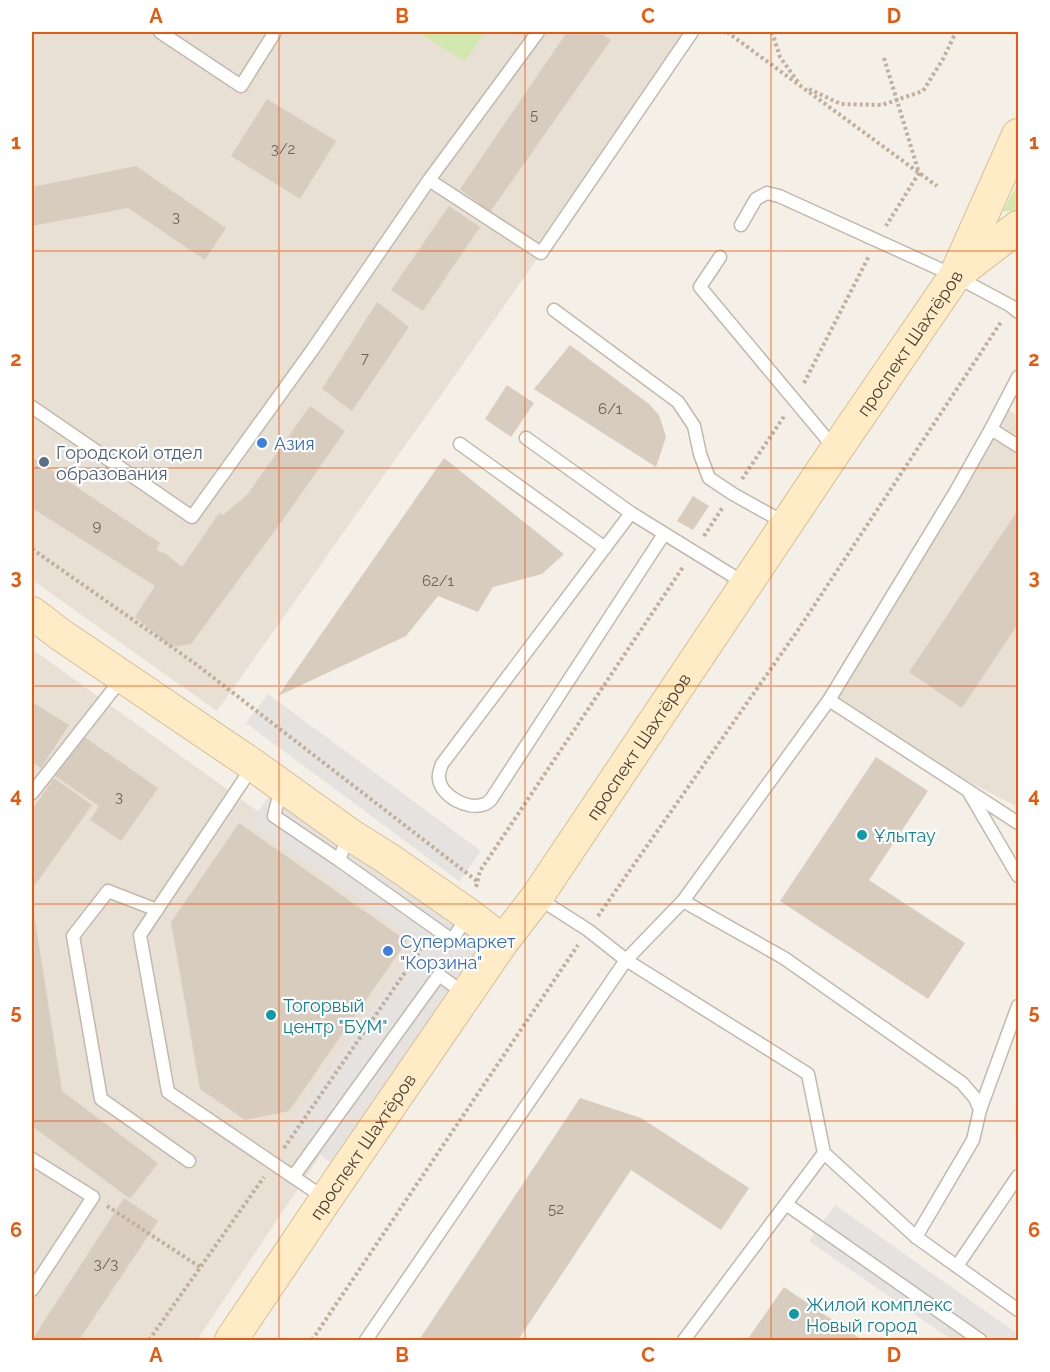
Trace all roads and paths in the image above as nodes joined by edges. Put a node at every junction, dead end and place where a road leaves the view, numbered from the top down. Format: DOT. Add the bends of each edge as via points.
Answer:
graph roads {
  1 [pos="160,32"];
  2 [pos="274,32"];
  3 [pos="538,32"];
  4 [pos="692,32"];
  5 [pos="727,32"];
  6 [pos="772,32"];
  7 [pos="956,32"];
  8 [pos="884,58"];
  9 [pos="800,86"];
  10 [pos="897,100"];
  11 [pos="1018,135"];
  12 [pos="919,173"];
  13 [pos="429,180"];
  14 [pos="937,186"];
  15 [pos="741,225"];
  16 [pos="1018,227"];
  17 [pos="720,257"];
  18 [pos="955,276"];
  19 [pos="1015,309"];
  20 [pos="554,310"];
  21 [pos="1018,377"];
  22 [pos="32,407"];
  23 [pos="991,429"];
  24 [pos="526,438"];
  25 [pos="460,444"];
  26 [pos="1018,446"];
  27 [pos="836,450"];
  28 [pos="631,513"];
  29 [pos="786,524"];
  30 [pos="664,534"];
  31 [pos="604,548"];
  32 [pos="32,549"];
  33 [pos="746,584"];
  34 [pos="32,613"];
  35 [pos="123,677"];
  36 [pos="829,700"];
  37 [pos="253,765"];
  38 [pos="968,790"];
  39 [pos="32,793"];
  40 [pos="1018,823"];
  41 [pos="344,847"];
  42 [pos="1018,876"];
  43 [pos="477,880"];
  44 [pos="537,897"];
  45 [pos="683,901"];
  46 [pos="157,910"];
  47 [pos="469,915"];
  48 [pos="435,928"];
  49 [pos="588,930"];
  50 [pos="503,941"];
  51 [pos="626,960"];
  52 [pos="466,994"];
  53 [pos="1018,1006"];
  54 [pos="980,1110"];
  55 [pos="824,1153"];
  56 [pos="32,1159"];
  57 [pos="189,1161"];
  58 [pos="273,1163"];
  59 [pos="1018,1176"];
  60 [pos="293,1177"];
  61 [pos="93,1197"];
  62 [pos="326,1199"];
  63 [pos="786,1204"];
  64 [pos="916,1237"];
  65 [pos="957,1266"];
  66 [pos="200,1267"];
  67 [pos="32,1290"];
  68 [pos="1018,1310"];
  69 [pos="149,1341"];
  70 [pos="231,1341"];
  71 [pos="312,1341"];
  72 [pos="366,1341"];
  73 [pos="684,1341"];
  74 [pos="980,1341"];
  1 -- 2 [label="lane" via="241,86"];
  3 -- 13 [label="lane"];
  4 -- 13 [label="lane" via="542,253"];
  5 -- 9 [label="path"];
  6 -- 9 [label="path" via="780,57"];
  7 -- 10 [label="path" via="923,92"];
  8 -- 10 [label="path"];
  9 -- 10 [label="path" via="841,104 882,105"];
  9 -- 12 [label="path"];
  10 -- 12 [label="path"];
  11 -- 18 [label="street, проспект Шахтёров"];
  12 -- 14 [label="path"];
  13 -- 22 [label="lane" via="192,517"];
  15 -- 18 [label="lane" via="756,199 767,193"];
  16 -- 18 [label="street"];
  17 -- 27 [label="lane" via="700,287"];
  18 -- 19 [label="lane"];
  18 -- 27 [label="street, проспект Шахтёров"];
  19 -- 49 [label="path" via="798,630"];
  20 -- 29 [label="lane" via="678,402 694,426 710,478"];
  21 -- 23 [label="lane"];
  23 -- 26 [label="lane"];
  23 -- 36 [label="lane"];
  24 -- 28 [label="lane"];
  25 -- 31 [label="lane"];
  27 -- 29 [label="street, проспект Шахтёров"];
  28 -- 30 [label="lane"];
  28 -- 31 [label="lane"];
  29 -- 33 [label="street, проспект Шахтёров"];
  30 -- 31 [label="lane" via="492,798 486,804 462,803 446,793 438,780 441,764"];
  30 -- 33 [label="lane"];
  32 -- 43 [label="path" via="193,662"];
  33 -- 44 [label="street, проспект Шахтёров"];
  34 -- 35 [label="street"];
  35 -- 37 [label="street"];
  35 -- 39 [label="lane"];
  36 -- 38 [label="lane"];
  36 -- 45 [label="lane"];
  37 -- 41 [label="street" via="282,785"];
  37 -- 46 [label="lane"];
  38 -- 40 [label="lane"];
  38 -- 42 [label="lane"];
  41 -- 47 [label="street" via="387,858"];
  41 -- 48 [label="lane"];
  44 -- 49 [label="lane"];
  44 -- 50 [label="street, проспект Шахтёров"];
  45 -- 51 [label="lane"];
  45 -- 54 [label="lane" via="784,958 962,1083"];
  46 -- 57 [label="lane" via="108,891 74,936 101,1099"];
  46 -- 58 [label="lane" via="140,935 168,1092"];
  47 -- 48 [label="lane" via="452,940"];
  47 -- 50 [label="street"];
  48 -- 58 [label="path"];
  49 -- 51 [label="lane"];
  49 -- 71 [label="path"];
  50 -- 52 [label="street, проспект Шахтёров"];
  51 -- 55 [label="lane" via="808,1074"];
  51 -- 72 [label="lane"];
  52 -- 60 [label="lane" via="439,975"];
  52 -- 62 [label="street, проспект Шахтёров"];
  53 -- 54 [label="lane"];
  54 -- 64 [label="lane" via="973,1140"];
  55 -- 63 [label="lane"];
  55 -- 64 [label="lane"];
  56 -- 61 [label="lane"];
  58 -- 60 [label="lane"];
  58 -- 66 [label="path"];
  59 -- 65 [label="lane"];
  60 -- 62 [label="lane"];
  61 -- 66 [label="path"];
  61 -- 67 [label="lane"];
  62 -- 70 [label="street, проспект Шахтёров"];
  63 -- 73 [label="lane"];
  63 -- 74 [label="lane"];
  64 -- 65 [label="lane"];
  65 -- 68 [label="lane"];
  66 -- 69 [label="path"];
}
